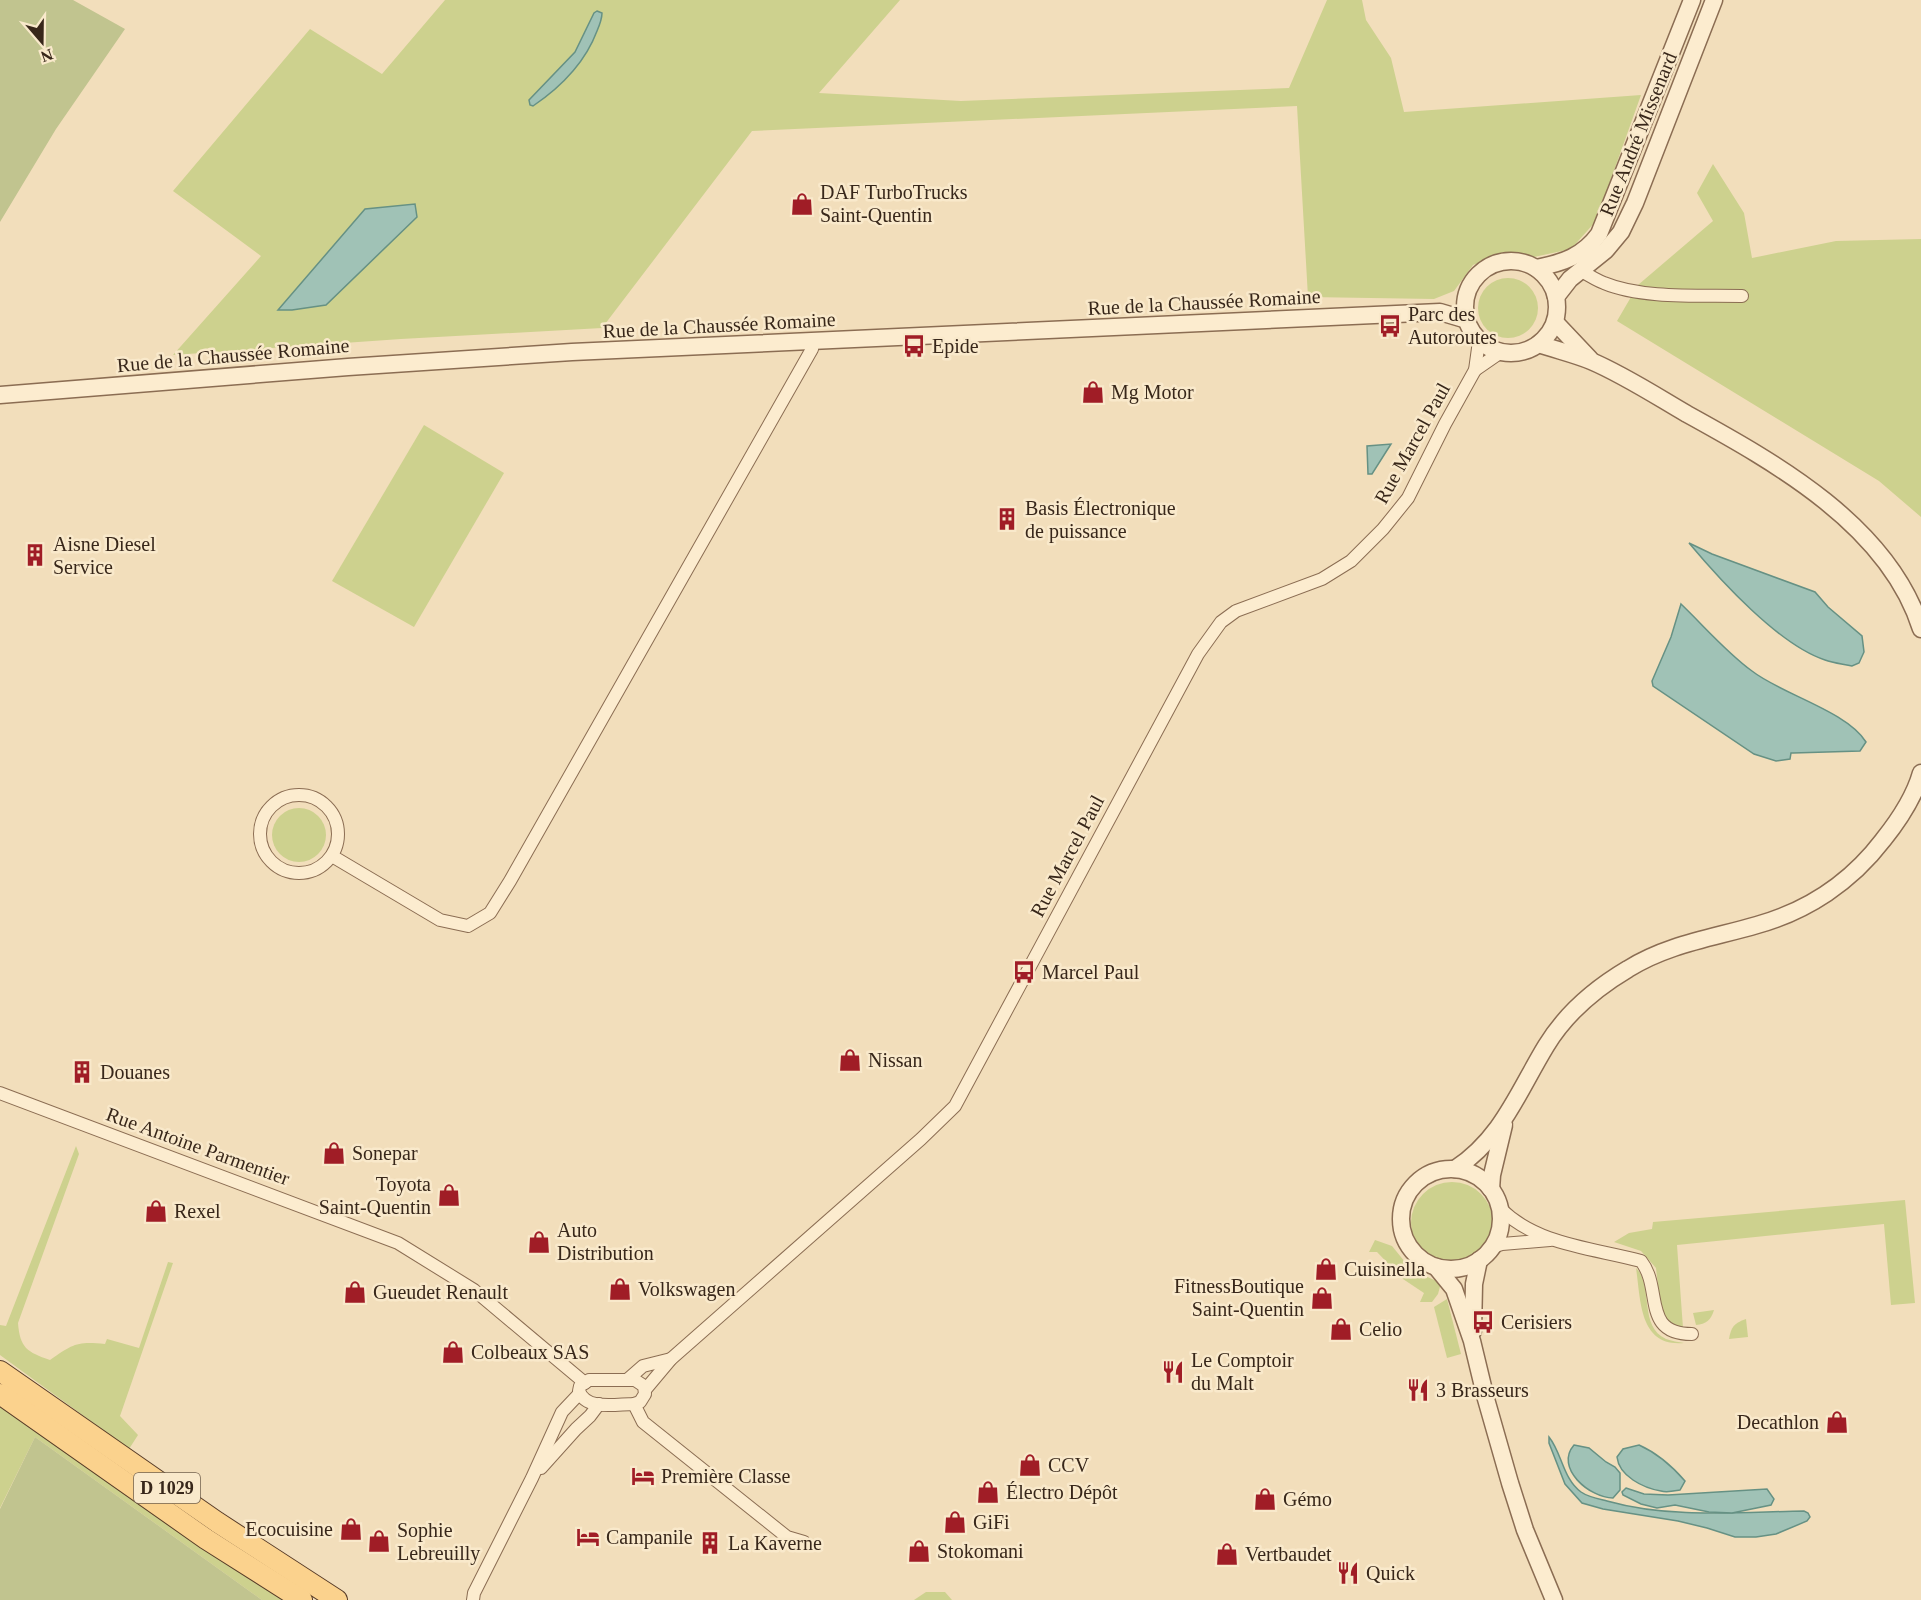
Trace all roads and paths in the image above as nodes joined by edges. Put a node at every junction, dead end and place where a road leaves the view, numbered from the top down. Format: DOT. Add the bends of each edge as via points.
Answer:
graph roads {
  1 [pos="1692,0"];
  2 [pos="1714,0"];
  3 [pos="1616,195"];
  4 [pos="1635,203"];
  5 [pos="1536,268"];
  6 [pos="1580,270"];
  7 [pos="1467,294"];
  8 [pos="1742,296"];
  9 [pos="1556,297"];
  10 [pos="1440,312"];
  11 [pos="1467,320"];
  12 [pos="1555,322"];
  13 [pos="1479,340"];
  14 [pos="813,341"];
  15 [pos="1539,344"];
  16 [pos="1501,352"];
  17 [pos="1593,362"];
  18 [pos="1475,370"];
  19 [pos="0,395"];
  20 [pos="1921,629"];
  21 [pos="1921,773"];
  22 [pos="332,856"];
  23 [pos="0,1093"];
  24 [pos="1507,1115"];
  25 [pos="1455,1169"];
  26 [pos="1491,1189"];
  27 [pos="1500,1209"];
  28 [pos="1551,1240"];
  29 [pos="1492,1247"];
  30 [pos="1479,1260"];
  31 [pos="1436,1267"];
  32 [pos="1692,1334"];
  33 [pos="1472,1341"];
  34 [pos="671,1359"];
  35 [pos="0,1371"];
  36 [pos="627,1380"];
  37 [pos="582,1388"];
  38 [pos="645,1390"];
  39 [pos="0,1394"];
  40 [pos="599,1404"];
  41 [pos="634,1404"];
  42 [pos="532,1478"];
  43 [pos="804,1542"];
  44 [pos="471,1598"];
  45 [pos="302,1600"];
  46 [pos="337,1600"];
  47 [pos="1554,1600"];
  1 -- 3 [label="street, Rue André Missenard"];
  2 -- 4 [label="street, Rue André Missenard"];
  3 -- 4 [label="street"];
  3 -- 5 [label="street, Rue André Missenard" via="1591,245 1575,257"];
  4 -- 6 [label="street, Rue André Missenard" via="1621,232"];
  5 -- 7 [label="street" via="1523,262 1495,264 1473,281"];
  5 -- 9 [label="street"];
  6 -- 8 [label="street" via="1605,284 1625,289"];
  6 -- 9 [label="street, Rue André Missenard"];
  7 -- 10 [label="street"];
  7 -- 11 [label="street"];
  9 -- 12 [label="street"];
  10 -- 11 [label="street, Rue de la Chaussée Romaine"];
  10 -- 14 [label="street, Rue de la Chaussée Romaine"];
  11 -- 13 [label="street"];
  12 -- 15 [label="street"];
  12 -- 17 [label="street"];
  13 -- 16 [label="street"];
  13 -- 18 [label="street, Rue Marcel Paul"];
  14 -- 19 [label="street, Rue de la Chaussée Romaine" via="360,366"];
  14 -- 22 [label="street" via="807,359 490,913 468,926 440,920"];
  15 -- 16 [label="street" via="1527,351"];
  15 -- 17 [label="street"];
  16 -- 18 [label="street, Rue Marcel Paul"];
  17 -- 20 [label="street" via="1783,469 1866,538 1887,561"];
  18 -- 34 [label="street, Rue Marcel Paul" via="1408,498 1383,530 1351,561 1322,579 1236,611 1221,622 1198,654 956,1106"];
  21 -- 24 [label="street" via="1893,827 1868,860 1834,890 1790,914 1665,950 1605,983 1579,1005 1547,1044"];
  22 -- 22 [label="street" via="339,830 328,806 317,798 292,795 270,807 263,818 261,843 275,865 293,872 312,871"];
  23 -- 37 [label="street, Rue Antoine Parmentier" via="398,1243 474,1290"];
  24 -- 25 [label="street" via="1484,1145"];
  24 -- 26 [label="street"];
  25 -- 26 [label="street" via="1469,1172"];
  25 -- 31 [label="street" via="1430,1173 1419,1180 1402,1207 1406,1241 1419,1257"];
  26 -- 27 [label="street"];
  27 -- 28 [label="street"];
  27 -- 29 [label="street" via="1499,1231"];
  28 -- 29 [label="street"];
  28 -- 32 [label="street" via="1641,1261 1648,1270 1659,1318 1668,1330"];
  29 -- 30 [label="street"];
  30 -- 31 [label="street" via="1458,1268"];
  30 -- 33 [label="street"];
  31 -- 33 [label="street" via="1454,1288"];
  33 -- 47 [label="street" via="1510,1483"];
  34 -- 36 [label="street" via="643,1366"];
  34 -- 38 [label="street, Rue Marcel Paul"];
  35 -- 46 [label="main road, D 1029"];
  36 -- 37 [label="street" via="595,1380"];
  36 -- 38 [label="street" via="635,1380"];
  37 -- 40 [label="street, Rue Antoine Parmentier" via="586,1401"];
  37 -- 42 [label="street" via="562,1412"];
  38 -- 41 [label="street, Rue Marcel Paul" via="643,1398"];
  39 -- 45 [label="main road, D 1029" via="206,1539"];
  40 -- 41 [label="street"];
  40 -- 42 [label="street"];
  41 -- 43 [label="street" via="643,1422 787,1537"];
  42 -- 44 [label="street"];
}
